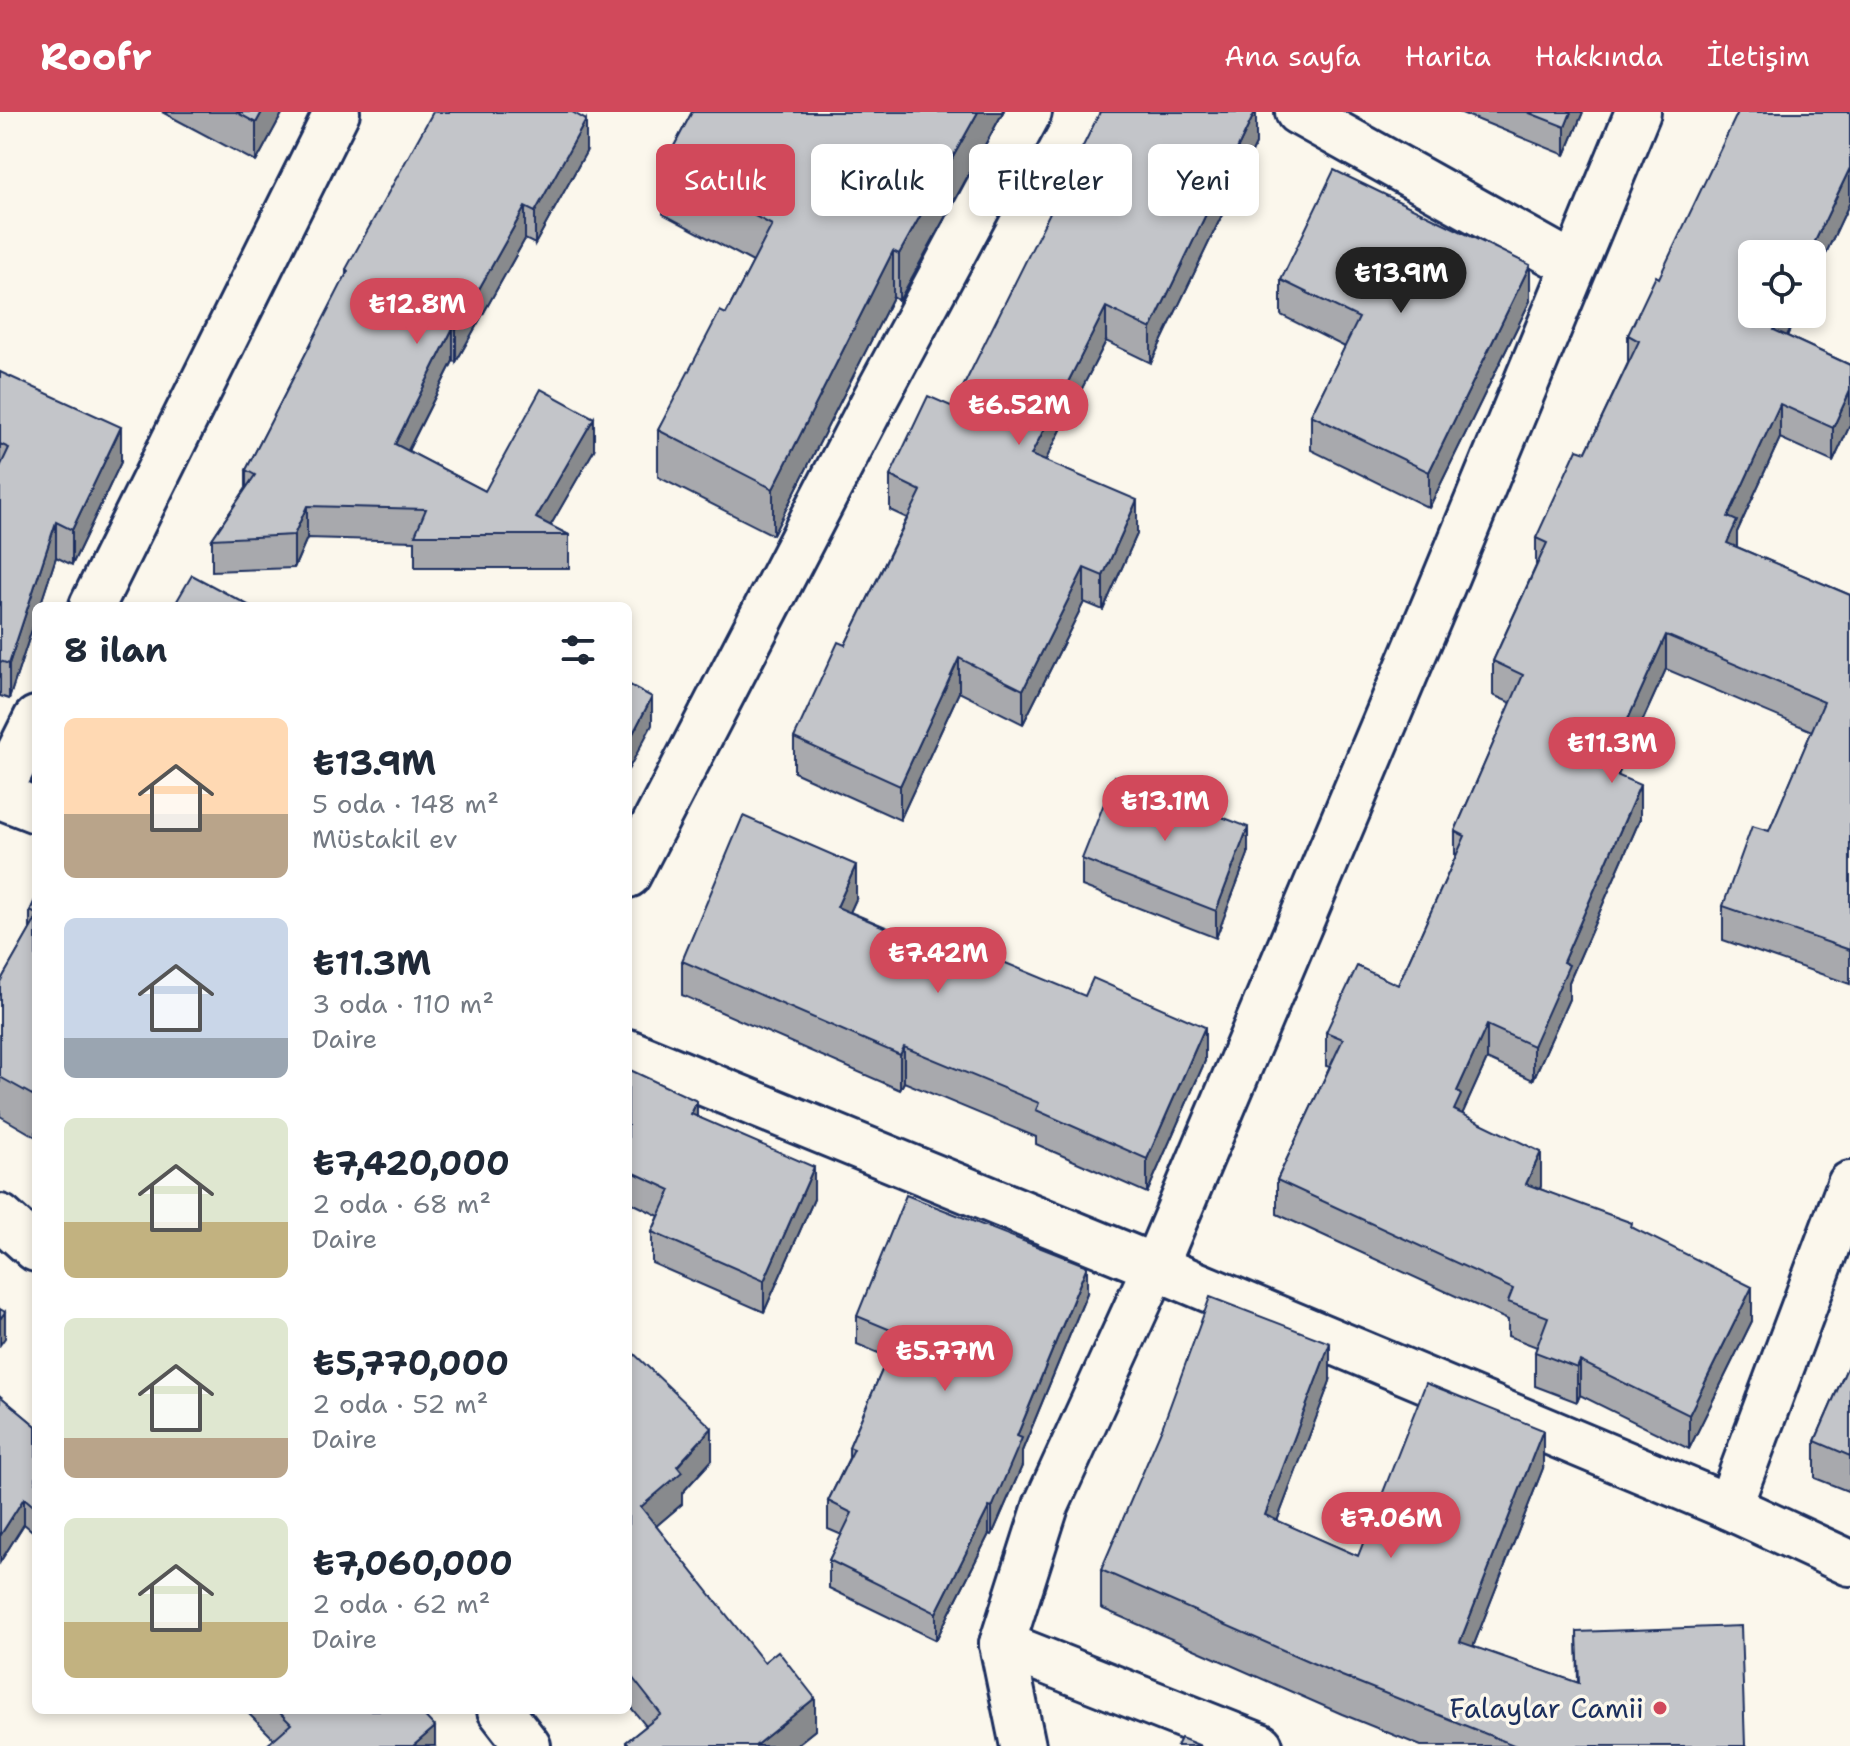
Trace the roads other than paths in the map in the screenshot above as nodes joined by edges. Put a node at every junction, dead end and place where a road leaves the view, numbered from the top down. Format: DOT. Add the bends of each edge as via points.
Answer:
graph roads {
  1 [pos="337,112"];
  2 [pos="1029,112"];
  3 [pos="1298,112"];
  4 [pos="1638,112"];
  5 [pos="1573,265"];
  6 [pos="94,602"];
  7 [pos="32,727"];
  8 [pos="0,794"];
  9 [pos="32,808"];
  10 [pos="632,867"];
  11 [pos="632,1054"];
  12 [pos="1850,1184"];
  13 [pos="0,1217"];
  14 [pos="32,1245"];
  15 [pos="1155,1267"];
  16 [pos="1729,1507"];
  17 [pos="1850,1563"];
  18 [pos="1002,1644"];
  19 [pos="503,1714"];
  20 [pos="528,1746"];
  21 [pos="1023,1746"];
  22 [pos="1260,1746"];
  1 -- 6 [label="street"];
  2 -- 10 [label="street"];
  3 -- 5 [label="street"];
  4 -- 5 [label="street"];
  5 -- 15 [label="street"];
  7 -- 8 [label="street"];
  8 -- 9 [label="street"];
  11 -- 15 [label="street"];
  12 -- 16 [label="street"];
  13 -- 14 [label="street"];
  15 -- 16 [label="street"];
  15 -- 18 [label="street" via="1046,1506"];
  16 -- 17 [label="street"];
  18 -- 21 [label="street"];
  18 -- 22 [label="street"];
  19 -- 20 [label="street"];
}
